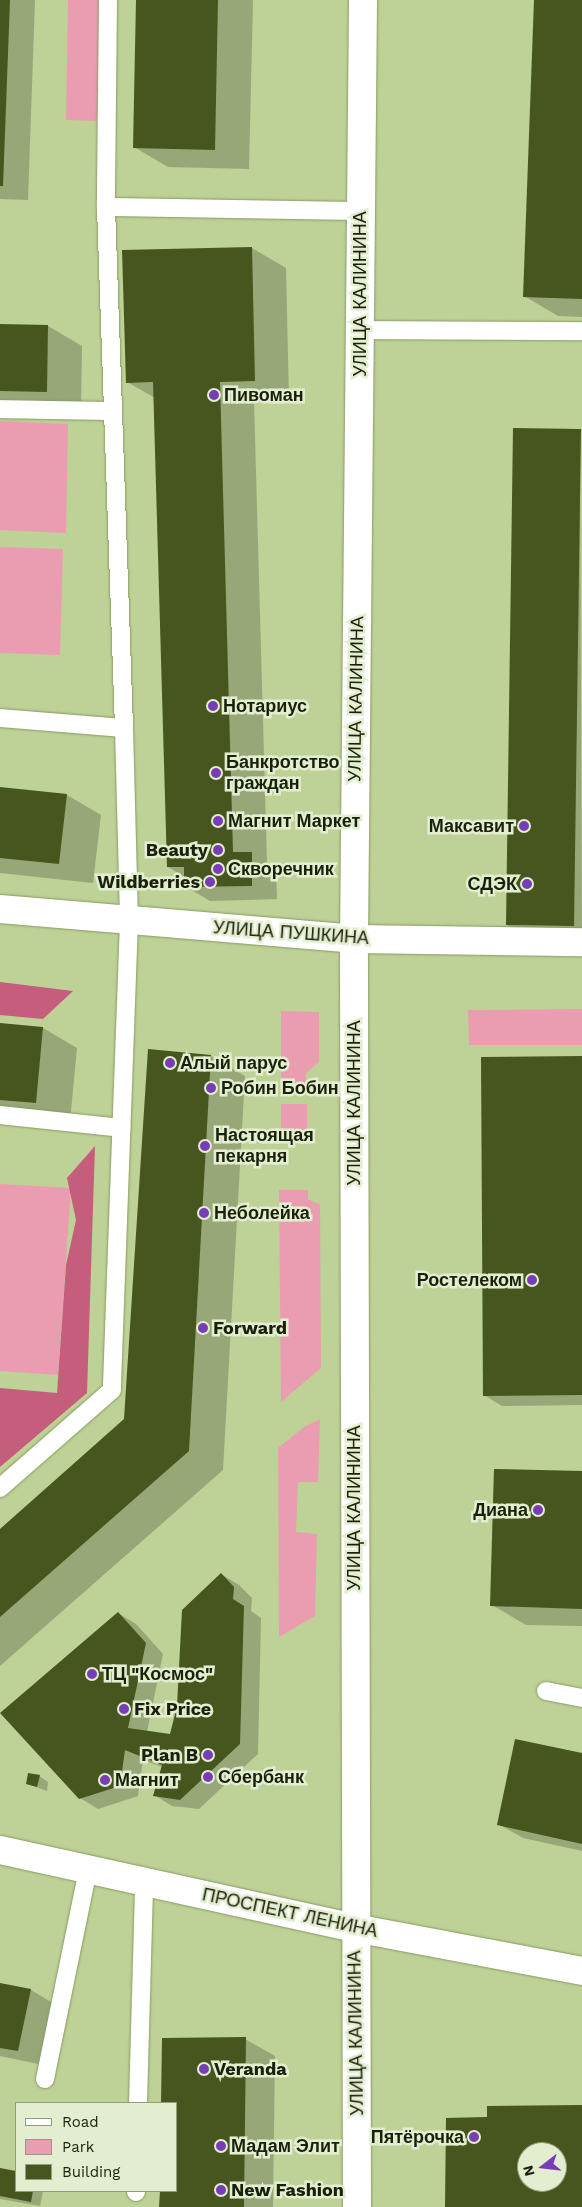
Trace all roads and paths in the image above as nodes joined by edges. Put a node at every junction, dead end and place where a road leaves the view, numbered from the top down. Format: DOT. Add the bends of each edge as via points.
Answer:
graph roads {
  1 [pos="108,0"];
  2 [pos="363,0"];
  3 [pos="106,207"];
  4 [pos="361,211"];
  5 [pos="360,330"];
  6 [pos="582,331"];
  7 [pos="0,409"];
  8 [pos="113,411"];
  9 [pos="0,718"];
  10 [pos="124,728"];
  11 [pos="0,909"];
  12 [pos="129,921"];
  13 [pos="354,939"];
  14 [pos="582,942"];
  15 [pos="0,1115"];
  16 [pos="121,1128"];
  17 [pos="0,1488"];
  18 [pos="546,1691"];
  19 [pos="582,1698"];
  20 [pos="0,1850"];
  21 [pos="88,1869"];
  22 [pos="144,1882"];
  23 [pos="355,1928"];
  24 [pos="582,1971"];
  25 [pos="45,2079"];
  26 [pos="138,2102"];
  27 [pos="357,2207"];
  1 -- 3 [label="lane"];
  2 -- 4 [label="street, УЛИЦА КАЛИНИНА"];
  3 -- 4 [label="lane"];
  3 -- 8 [label="lane"];
  4 -- 5 [label="street, УЛИЦА КАЛИНИНА"];
  5 -- 6 [label="lane"];
  5 -- 13 [label="street, УЛИЦА КАЛИНИНА"];
  7 -- 8 [label="lane"];
  8 -- 10 [label="lane"];
  9 -- 10 [label="lane"];
  10 -- 12 [label="lane"];
  11 -- 12 [label="street, УЛИЦА ПУШКИНА"];
  12 -- 13 [label="street, УЛИЦА ПУШКИНА"];
  12 -- 16 [label="lane"];
  13 -- 14 [label="street, УЛИЦА ПУШКИНА"];
  13 -- 23 [label="street, УЛИЦА КАЛИНИНА"];
  15 -- 16 [label="lane"];
  16 -- 17 [label="lane" via="112,1390"];
  18 -- 19 [label="lane"];
  20 -- 21 [label="street, ПРОСПЕКТ ЛЕНИНА"];
  21 -- 22 [label="street, ПРОСПЕКТ ЛЕНИНА"];
  21 -- 25 [label="lane"];
  22 -- 23 [label="street, ПРОСПЕКТ ЛЕНИНА"];
  22 -- 26 [label="lane"];
  23 -- 24 [label="street, ПРОСПЕКТ ЛЕНИНА"];
  23 -- 27 [label="street, УЛИЦА КАЛИНИНА"];
}
